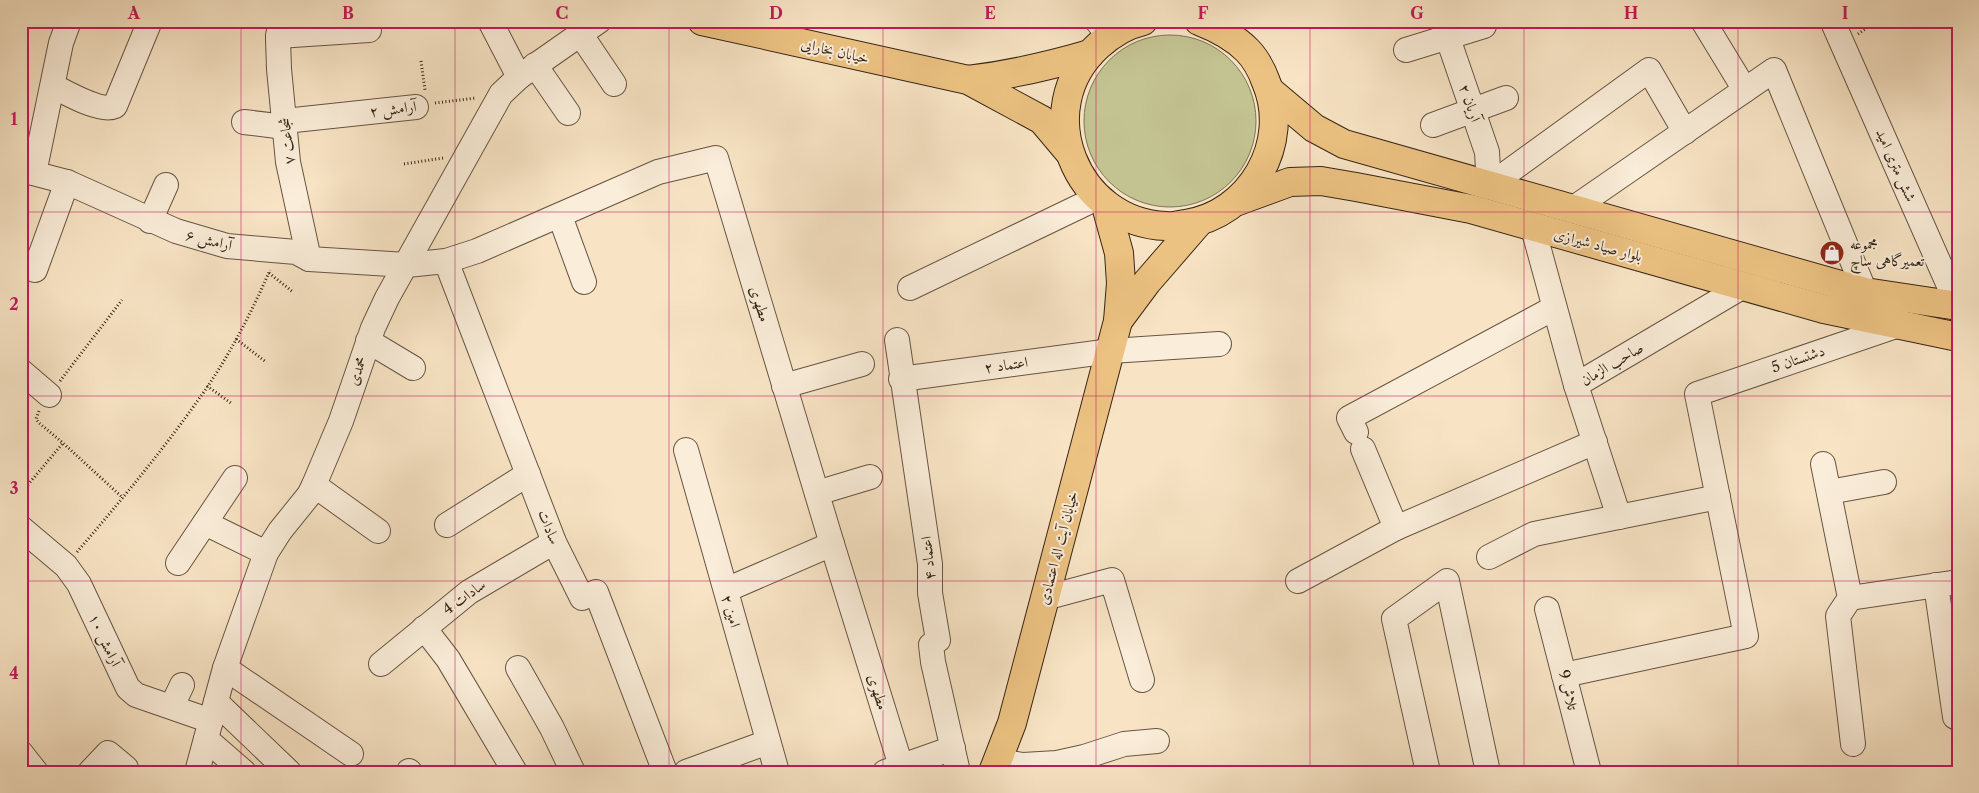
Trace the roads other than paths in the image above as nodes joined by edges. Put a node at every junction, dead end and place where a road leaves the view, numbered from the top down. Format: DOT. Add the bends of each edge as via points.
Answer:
graph roads {
  1 [pos="69,21"];
  2 [pos="150,21"];
  3 [pos="490,21"];
  4 [pos="702,21"];
  5 [pos="1199,21"];
  6 [pos="1234,21"];
  7 [pos="1703,21"];
  8 [pos="1834,24"];
  9 [pos="1484,26"];
  10 [pos="279,28"];
  11 [pos="590,28"];
  12 [pos="1445,29"];
  13 [pos="369,30"];
  14 [pos="1117,30"];
  15 [pos="1406,50"];
  16 [pos="1247,51"];
  17 [pos="527,71"];
  18 [pos="968,80"];
  19 [pos="614,84"];
  20 [pos="53,86"];
  21 [pos="1745,90"];
  22 [pos="1270,91"];
  23 [pos="1506,98"];
  24 [pos="421,106"];
  25 [pos="1472,109"];
  26 [pos="568,113"];
  27 [pos="244,122"];
  28 [pos="285,124"];
  29 [pos="1433,125"];
  30 [pos="1685,132"];
  31 [pos="1069,152"];
  32 [pos="28,172"];
  33 [pos="67,182"];
  34 [pos="166,185"];
  35 [pos="1489,186"];
  36 [pos="1238,201"];
  37 [pos="1102,202"];
  38 [pos="1574,208"];
  39 [pos="560,216"];
  40 [pos="150,221"];
  41 [pos="1199,222"];
  42 [pos="1532,228"];
  43 [pos="309,259"];
  44 [pos="446,261"];
  45 [pos="407,265"];
  46 [pos="35,270"];
  47 [pos="584,282"];
  48 [pos="1742,287"];
  49 [pos="910,288"];
  50 [pos="1865,292"];
  51 [pos="1958,306"];
  52 [pos="1554,308"];
  53 [pos="1118,322"];
  54 [pos="1899,325"];
  55 [pos="1958,337"];
  56 [pos="897,340"];
  57 [pos="368,341"];
  58 [pos="1219,344"];
  59 [pos="1111,351"];
  60 [pos="862,364"];
  61 [pos="413,368"];
  62 [pos="21,371"];
  63 [pos="902,379"];
  64 [pos="1576,385"];
  65 [pos="784,386"];
  66 [pos="49,395"];
  67 [pos="1595,442"];
  68 [pos="686,450"];
  69 [pos="1823,464"];
  70 [pos="528,474"];
  71 [pos="870,477"];
  72 [pos="235,478"];
  73 [pos="1884,482"];
  74 [pos="314,486"];
  75 [pos="1829,492"];
  76 [pos="816,493"];
  77 [pos="1718,497"];
  78 [pos="1619,517"];
  79 [pos="205,523"];
  80 [pos="447,525"];
  81 [pos="21,528"];
  82 [pos="1396,528"];
  83 [pos="378,531"];
  84 [pos="554,542"];
  85 [pos="832,544"];
  86 [pos="266,553"];
  87 [pos="1489,557"];
  88 [pos="178,563"];
  89 [pos="1298,581"];
  90 [pos="1947,583"];
  91 [pos="726,590"];
  92 [pos="1045,598"];
  93 [pos="1850,598"];
  94 [pos="1547,609"];
  95 [pos="424,628"];
  96 [pos="381,664"];
  97 [pos="225,668"];
  98 [pos="518,668"];
  99 [pos="1564,675"];
  100 [pos="1142,680"];
  101 [pos="182,685"];
  102 [pos="172,706"];
  103 [pos="1955,717"];
  104 [pos="211,721"];
  105 [pos="1156,741"];
  106 [pos="768,742"];
  107 [pos="1853,744"];
  108 [pos="953,748"];
  109 [pos="21,753"];
  110 [pos="351,754"];
  111 [pos="995,766"];
  112 [pos="126,768"];
  113 [pos="893,769"];
  114 [pos="36,772"];
  115 [pos="90,772"];
  116 [pos="198,772"];
  117 [pos="244,772"];
  118 [pos="289,772"];
  119 [pos="515,772"];
  120 [pos="573,772"];
  121 [pos="665,772"];
  122 [pos="686,772"];
  123 [pos="777,772"];
  124 [pos="958,772"];
  125 [pos="1428,772"];
  126 [pos="1488,772"];
  127 [pos="1589,772"];
  1 -- 20 [label="street" via="61,43"];
  2 -- 20 [label="street" via="115,106 100,107"];
  3 -- 17 [label="street"];
  4 -- 18 [label="main road, خیابان بخارایی"];
  5 -- 16 [label="main road" via="1223,31"];
  6 -- 16 [label="main road"];
  7 -- 21 [label="street"];
  8 -- 51 [label="street, شش متری امید"];
  9 -- 12 [label="street"];
  10 -- 13 [label="street"];
  10 -- 28 [label="street, شجاعت ۷" via="279,69"];
  11 -- 17 [label="street, محمدی"];
  11 -- 19 [label="street"];
  12 -- 15 [label="street"];
  12 -- 25 [label="street, آریان ۲"];
  14 -- 18 [label="main road, خیابان بخارایی" via="1050,66"];
  14 -- 31 [label="main road" via="1076,75 1067,100 1065,126"];
  16 -- 22 [label="main road" via="1261,69"];
  17 -- 26 [label="street"];
  17 -- 45 [label="street, محمدی" via="501,94"];
  18 -- 31 [label="main road, خیابان بخارایی" via="1042,120"];
  20 -- 32 [label="street"];
  21 -- 30 [label="street"];
  21 -- 50 [label="street" via="1774,70"];
  22 -- 35 [label="main road, بلوار صیاد شیرازی" via="1330,138"];
  22 -- 36 [label="main road" via="1274,114 1273,139 1266,162"];
  23 -- 25 [label="street"];
  24 -- 28 [label="street, آرامش ۲"];
  25 -- 29 [label="street"];
  25 -- 35 [label="street, آریان ۲" via="1487,152"];
  27 -- 28 [label="street, آرامش ۲"];
  28 -- 43 [label="street, شجاعت ۷" via="288,162"];
  30 -- 35 [label="street" via="1649,70"];
  30 -- 38 [label="street"];
  31 -- 37 [label="main road" via="1080,177"];
  32 -- 33 [label="street, آرامش ۶"];
  33 -- 40 [label="street, آرامش ۶"];
  33 -- 46 [label="street"];
  34 -- 40 [label="street"];
  35 -- 38 [label="main road, بلوار صیاد شیرازی"];
  36 -- 41 [label="main road" via="1220,214"];
  36 -- 42 [label="main road, بلوار صیاد شیرازی" via="1290,182 1321,181 1471,209"];
  37 -- 41 [label="main road" via="1135,221 1167,226"];
  37 -- 49 [label="street"];
  37 -- 53 [label="main road" via="1119,253 1122,283"];
  38 -- 50 [label="main road, بلوار صیاد شیرازی"];
  39 -- 44 [label="street, مطهری"];
  39 -- 47 [label="street"];
  39 -- 65 [label="street, مطهری" via="658,172 716,158"];
  40 -- 43 [label="street, آرامش ۶" via="227,246 296,252"];
  41 -- 53 [label="main road" via="1147,282"];
  42 -- 48 [label="main road, بلوار صیاد شیرازی" via="1606,246"];
  42 -- 52 [label="street"];
  43 -- 45 [label="street, آرامش ۶"];
  44 -- 45 [label="street, مطهری"];
  44 -- 70 [label="street, سادات"];
  45 -- 57 [label="street, محمدی" via="387,298"];
  48 -- 54 [label="main road, بلوار صیاد شیرازی"];
  48 -- 64 [label="street, صاحب الزمان"];
  50 -- 51 [label="main road, بلوار صیاد شیرازی"];
  52 -- 64 [label="street"];
  52 -- 82 [label="street" via="1349,418"];
  53 -- 59 [label="main road, خیابان آیت اله اعتمادی"];
  54 -- 55 [label="main road, بلوار صیاد شیرازی"];
  54 -- 77 [label="street, دشتستان 5" via="1698,394"];
  56 -- 63 [label="street, اعتماد ۴"];
  57 -- 61 [label="street"];
  57 -- 74 [label="street, محمدی" via="341,421"];
  58 -- 59 [label="street, اعتماد ۲"];
  59 -- 63 [label="street, اعتماد ۲"];
  59 -- 92 [label="main road, خیابان آیت اله اعتمادی"];
  60 -- 65 [label="street"];
  62 -- 66 [label="street"];
  63 -- 108 [label="street, اعتماد ۴" via="930,564 930,593 938,640 931,645 933,662"];
  64 -- 67 [label="street, صاحب الزمان"];
  65 -- 76 [label="street, مطهری"];
  67 -- 78 [label="street, صاحب الزمان"];
  67 -- 82 [label="street"];
  68 -- 91 [label="street, امین ۲"];
  69 -- 75 [label="street"];
  70 -- 80 [label="street"];
  70 -- 84 [label="street, سادات"];
  71 -- 76 [label="street"];
  72 -- 79 [label="street"];
  73 -- 75 [label="street"];
  74 -- 83 [label="street"];
  74 -- 86 [label="street, محمدی"];
  75 -- 93 [label="street"];
  76 -- 85 [label="street, مطهری"];
  77 -- 78 [label="street"];
  77 -- 99 [label="street" via="1746,636"];
  78 -- 87 [label="street" via="1534,534"];
  79 -- 86 [label="street"];
  79 -- 88 [label="street"];
  81 -- 102 [label="street, آرامش ۱۰" via="66,566 79,584 128,688 136,695"];
  82 -- 89 [label="street"];
  84 -- 95 [label="street, سادات 4" via="469,592"];
  84 -- 121 [label="street, سادات" via="582,598 596,592"];
  85 -- 91 [label="street"];
  85 -- 113 [label="street, مطهری"];
  86 -- 97 [label="street, محمدی"];
  90 -- 93 [label="street"];
  90 -- 103 [label="street"];
  91 -- 106 [label="street, امین ۲"];
  92 -- 100 [label="street" via="1112,580"];
  92 -- 111 [label="main road, خیابان آیت اله اعتمادی" via="1012,723"];
  93 -- 107 [label="street" via="1838,616"];
  94 -- 99 [label="street, تلاش 9"];
  95 -- 96 [label="street, سادات 4"];
  95 -- 119 [label="street" via="448,659"];
  97 -- 104 [label="street, محمدی"];
  97 -- 110 [label="street"];
  98 -- 120 [label="street"];
  99 -- 127 [label="street, تلاش 9"];
  101 -- 102 [label="street"];
  102 -- 104 [label="street, آرامش ۱۰"];
  104 -- 116 [label="street, محمدی"];
  104 -- 117 [label="street"];
  104 -- 118 [label="street"];
  105 -- 111 [label="street" via="1124,744 1057,763"];
  106 -- 122 [label="street"];
  106 -- 123 [label="street, امین ۲"];
  108 -- 113 [label="street"];
  108 -- 124 [label="street, اعتماد ۴"];
  109 -- 114 [label="street"];
  112 -- 115 [label="street" via="108,753"];
  125 -- 126 [label="street" via="1394,619 1447,581"];
}
